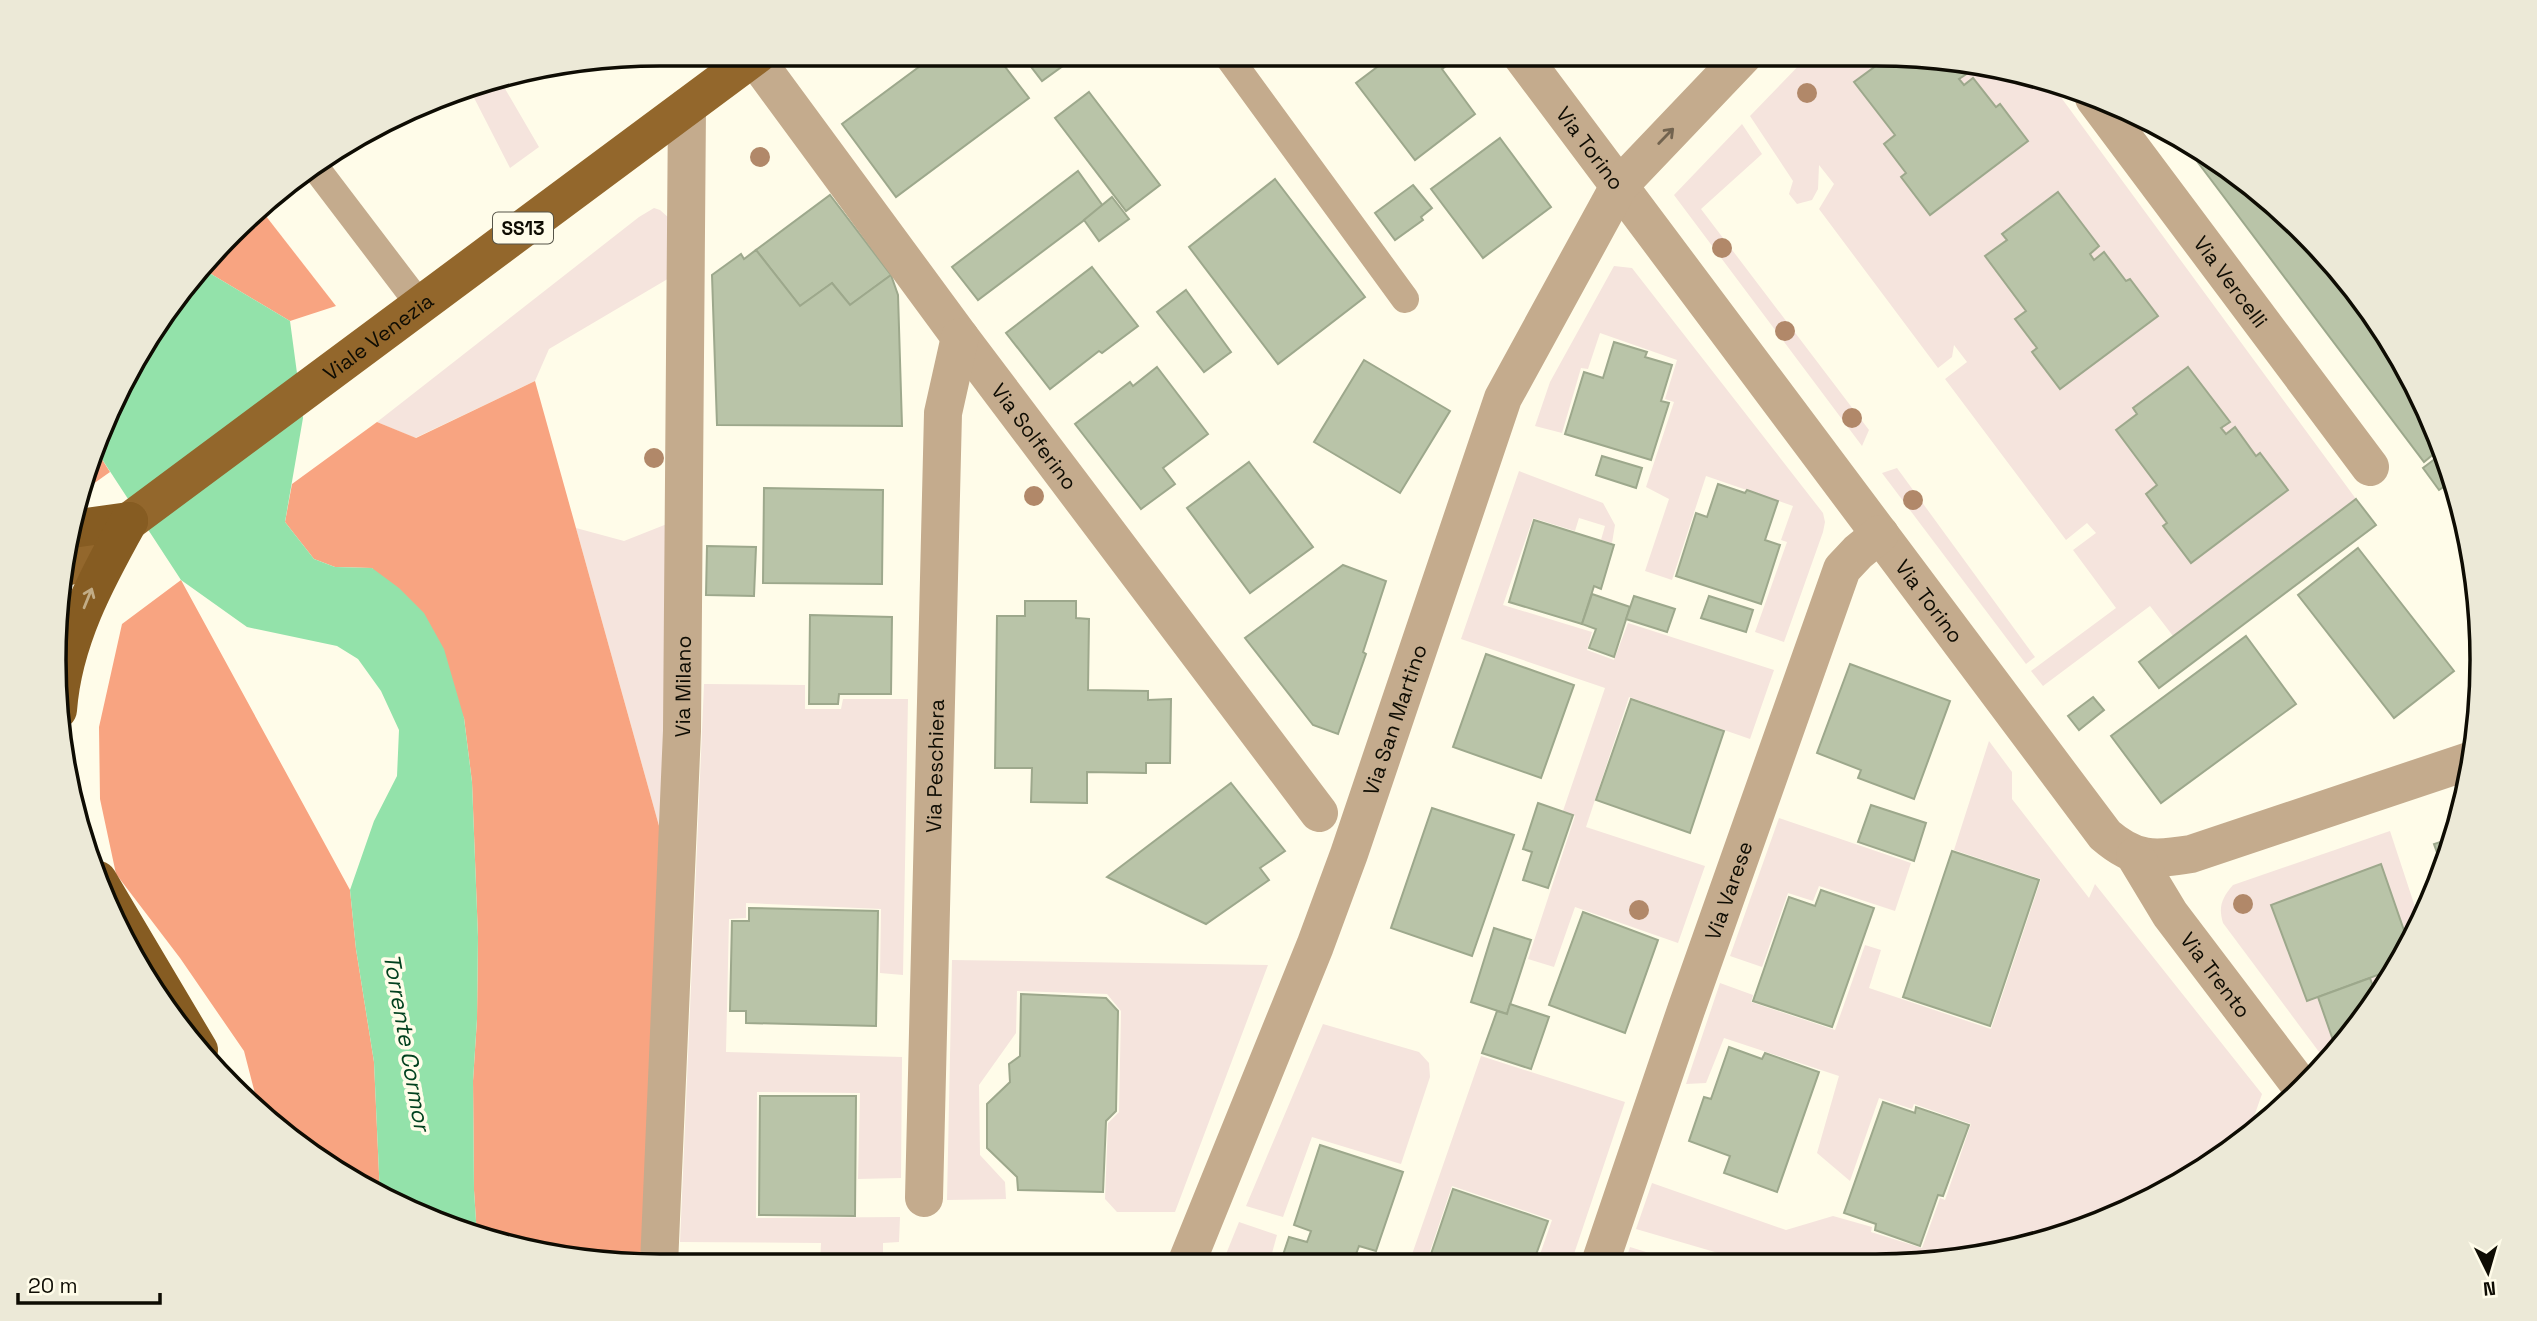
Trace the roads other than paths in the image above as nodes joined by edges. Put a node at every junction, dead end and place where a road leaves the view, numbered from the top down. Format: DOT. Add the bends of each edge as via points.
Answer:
graph roads {
  1 [pos="742,66"];
  2 [pos="763,66"];
  3 [pos="1235,66"];
  4 [pos="1529,66"];
  5 [pos="1734,66"];
  6 [pos="687,107"];
  7 [pos="2105,112"];
  8 [pos="320,174"];
  9 [pos="1619,186"];
  10 [pos="1405,299"];
  11 [pos="420,305"];
  12 [pos="960,337"];
  13 [pos="2370,467"];
  14 [pos="133,518"];
  15 [pos="82,526"];
  16 [pos="1880,534"];
  17 [pos="75,561"];
  18 [pos="66,665"];
  19 [pos="2461,764"];
  20 [pos="1319,813"];
  21 [pos="2136,856"];
  22 [pos="2297,1081"];
  23 [pos="924,1198"];
  24 [pos="659,1254"];
  25 [pos="1190,1254"];
  26 [pos="1603,1254"];
  1 -- 6 [label="main road, SS13"];
  2 -- 12 [label="street, Via Solferino"];
  3 -- 10 [label="lane"];
  4 -- 9 [label="street, Via Torino"];
  9 -- 5 [label="street, Via San Martino, one-way"];
  6 -- 11 [label="main road, Viale Venezia / SS13"];
  6 -- 24 [label="street, Via Milano" via="682,731"];
  7 -- 13 [label="street, Via Vercelli"];
  8 -- 11 [label="lane"];
  9 -- 16 [label="street, Via Torino"];
  9 -- 25 [label="street, Via San Martino" via="1503,398 1349,855"];
  11 -- 14 [label="main road, Viale Venezia / SS13"];
  12 -- 20 [label="street, Via Solferino"];
  12 -- 23 [label="street, Via Peschiera" via="943,413"];
  14 -- 15 [label="highway"];
  14 -- 17 [label="main road, Viale Venezia / SS13"];
  18 -- 14 [label="highway, SS13, one-way" via="86,604"];
  16 -- 21 [label="street, Via Torino" via="2105,835"];
  16 -- 26 [label="street, Via Varese" via="1842,569"];
  19 -- 21 [label="street" via="2192,854"];
  21 -- 22 [label="street, Via Trento" via="2170,914"];
}
